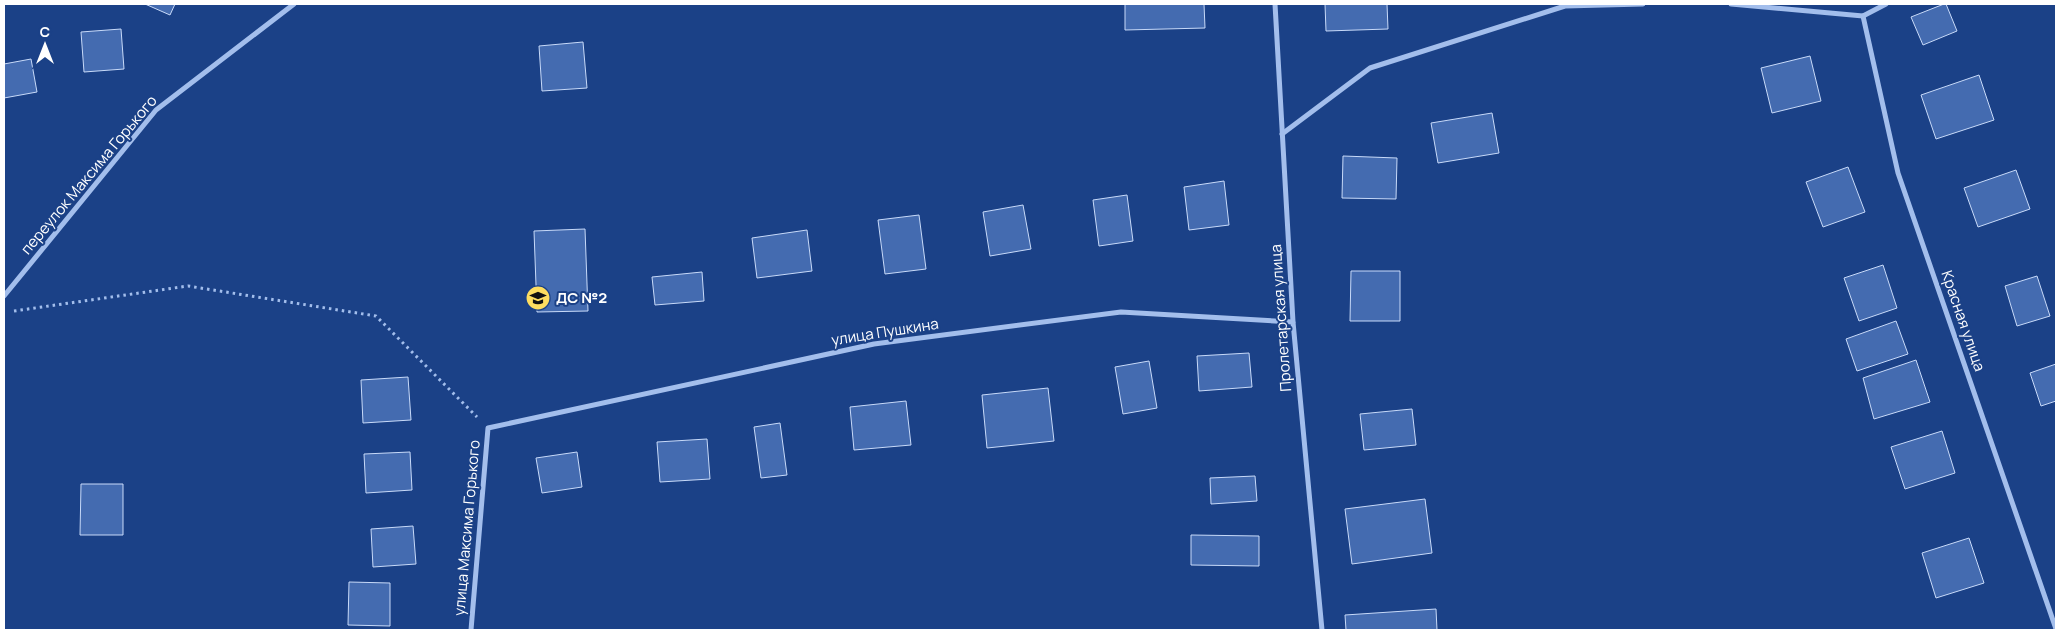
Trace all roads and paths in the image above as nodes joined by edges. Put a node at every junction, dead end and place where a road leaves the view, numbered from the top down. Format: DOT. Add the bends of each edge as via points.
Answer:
graph roads {
  1 [pos="294,4"];
  2 [pos="1275,4"];
  3 [pos="1643,4"];
  4 [pos="1731,4"];
  5 [pos="1886,4"];
  6 [pos="1863,16"];
  7 [pos="1282,134"];
  8 [pos="4,296"];
  9 [pos="13,311"];
  10 [pos="1293,322"];
  11 [pos="488,428"];
  12 [pos="2056,629"];
  13 [pos="471,630"];
  14 [pos="1322,630"];
  1 -- 8 [label="street, переулок Максима Горького" via="156,110"];
  2 -- 7 [label="street, Пролетарская улица"];
  3 -- 7 [label="street" via="1565,6 1370,68"];
  4 -- 6 [label="street"];
  5 -- 6 [label="street"];
  6 -- 12 [label="street, Красная улица" via="1898,173"];
  7 -- 10 [label="street, Пролетарская улица"];
  9 -- 11 [label="path" via="188,286 376,316"];
  10 -- 11 [label="street, улица Пушкина" via="1121,312 884,342"];
  10 -- 14 [label="street, Пролетарская улица"];
  11 -- 13 [label="street, улица Максима Горького"];
}
